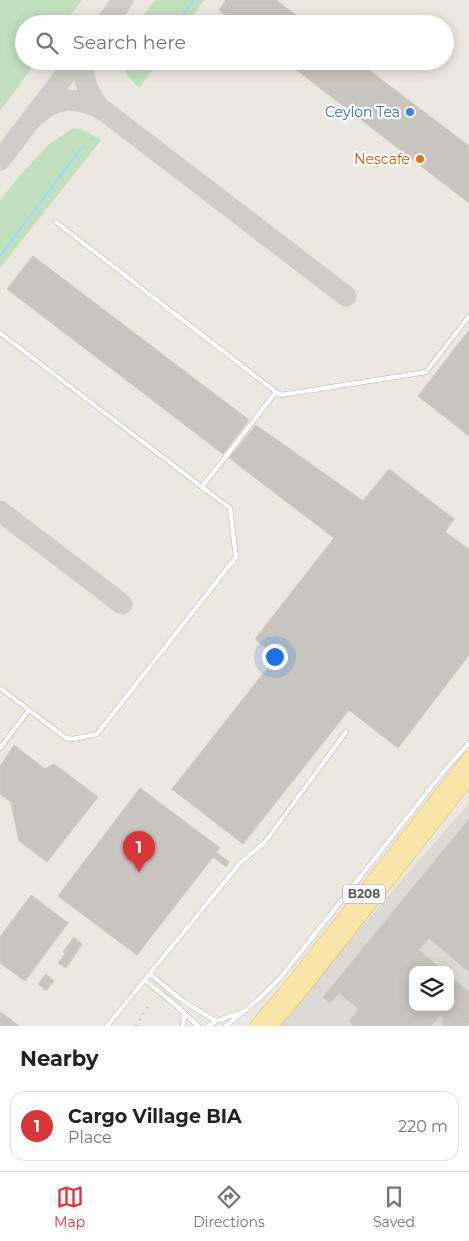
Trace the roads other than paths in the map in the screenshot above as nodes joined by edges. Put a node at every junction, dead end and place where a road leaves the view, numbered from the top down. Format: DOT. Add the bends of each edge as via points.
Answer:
graph roads {
  1 [pos="56,222"];
  2 [pos="469,316"];
  3 [pos="0,333"];
  4 [pos="276,392"];
  5 [pos="202,487"];
  6 [pos="0,688"];
  7 [pos="29,710"];
  8 [pos="346,732"];
  9 [pos="469,743"];
  10 [pos="0,748"];
  11 [pos="469,759"];
  12 [pos="469,777"];
  13 [pos="150,974"];
  14 [pos="145,980"];
  15 [pos="245,1011"];
  16 [pos="184,1012"];
  17 [pos="216,1021"];
  18 [pos="107,1026"];
  19 [pos="183,1026"];
  20 [pos="198,1026"];
  21 [pos="208,1026"];
  22 [pos="226,1026"];
  23 [pos="257,1026"];
  24 [pos="271,1026"];
  1 -- 4 [label="lane"];
  2 -- 4 [label="lane" via="426,372 281,395"];
  3 -- 5 [label="lane"];
  4 -- 5 [label="lane"];
  5 -- 7 [label="lane" via="230,508 236,557 97,734 66,738"];
  6 -- 7 [label="lane"];
  7 -- 10 [label="lane"];
  8 -- 13 [label="lane" via="265,842 240,863"];
  9 -- 15 [label="lane" via="444,770 280,978"];
  11 -- 23 [label="main road, B208"];
  12 -- 24 [label="main road, B208"];
  13 -- 14 [label="lane"];
  13 -- 17 [label="lane"];
  14 -- 16 [label="lane"];
  14 -- 18 [label="lane"];
  15 -- 17 [label="lane"];
  15 -- 22 [label="lane"];
  16 -- 19 [label="lane"];
  16 -- 20 [label="lane"];
  17 -- 21 [label="lane"];
}
